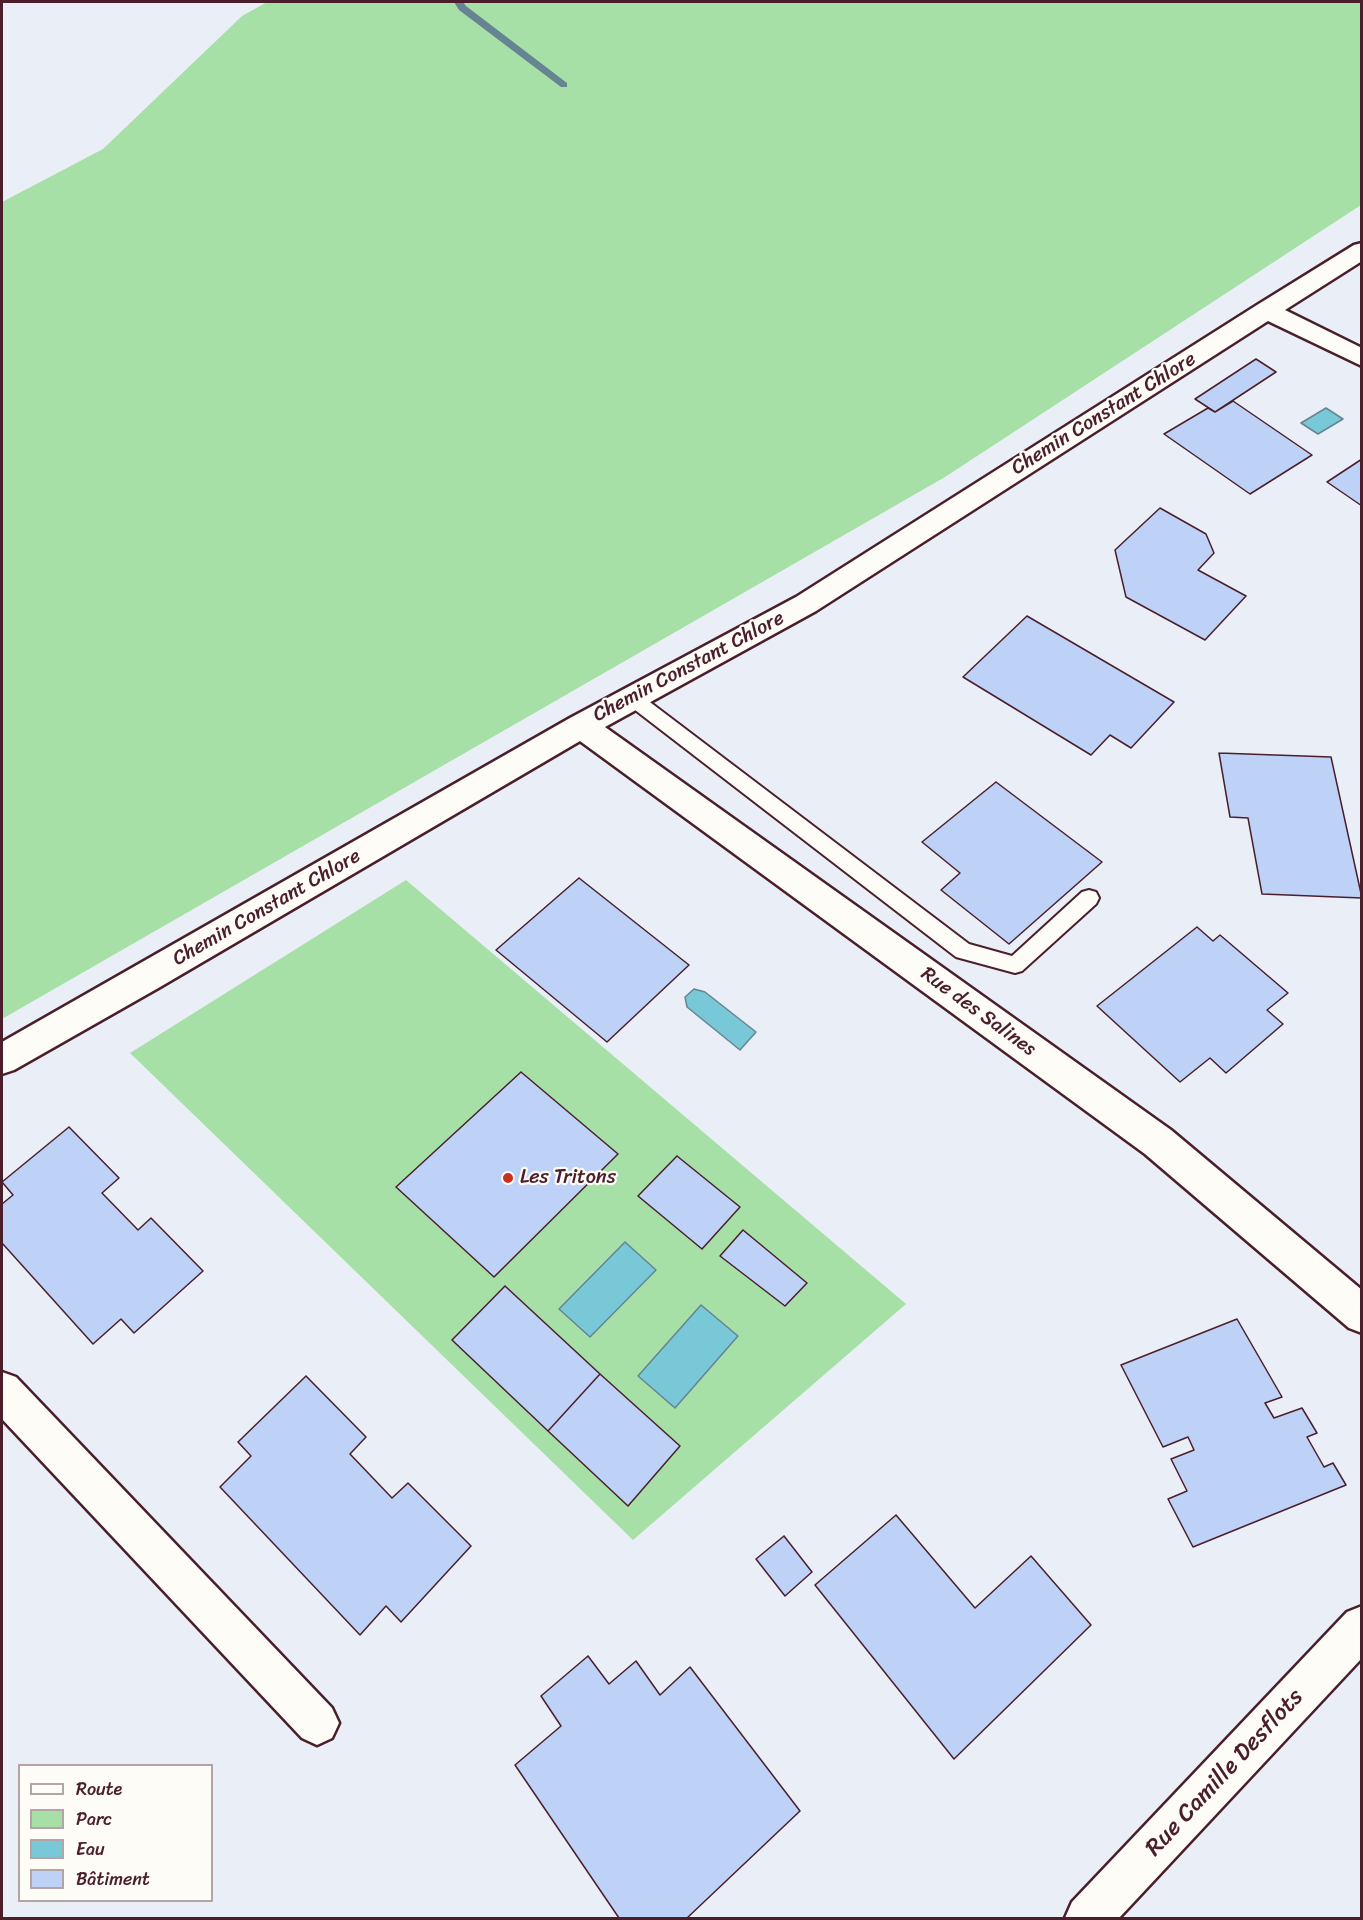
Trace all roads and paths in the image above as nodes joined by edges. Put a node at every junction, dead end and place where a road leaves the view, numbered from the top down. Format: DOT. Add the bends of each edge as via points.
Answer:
graph roads {
  1 [pos="1362,250"];
  2 [pos="1266,310"];
  3 [pos="1362,358"];
  4 [pos="632,698"];
  5 [pos="581,726"];
  6 [pos="1089,898"];
  7 [pos="2,1059"];
  8 [pos="1362,1315"];
  9 [pos="2,1391"];
  10 [pos="1362,1627"];
  11 [pos="316,1723"];
  12 [pos="1088,1918"];
  1 -- 2 [label="street, Chemin Constant Chlore"];
  2 -- 3 [label="street"];
  2 -- 4 [label="street, Chemin Constant Chlore" via="806,604"];
  4 -- 5 [label="street, Chemin Constant Chlore"];
  4 -- 6 [label="lane" via="963,951 1015,965"];
  5 -- 7 [label="street, Chemin Constant Chlore"];
  5 -- 8 [label="street, Rue des Salines" via="1158,1142"];
  9 -- 11 [label="street"];
  10 -- 12 [label="street, Rue Camille Desflots"];
}
